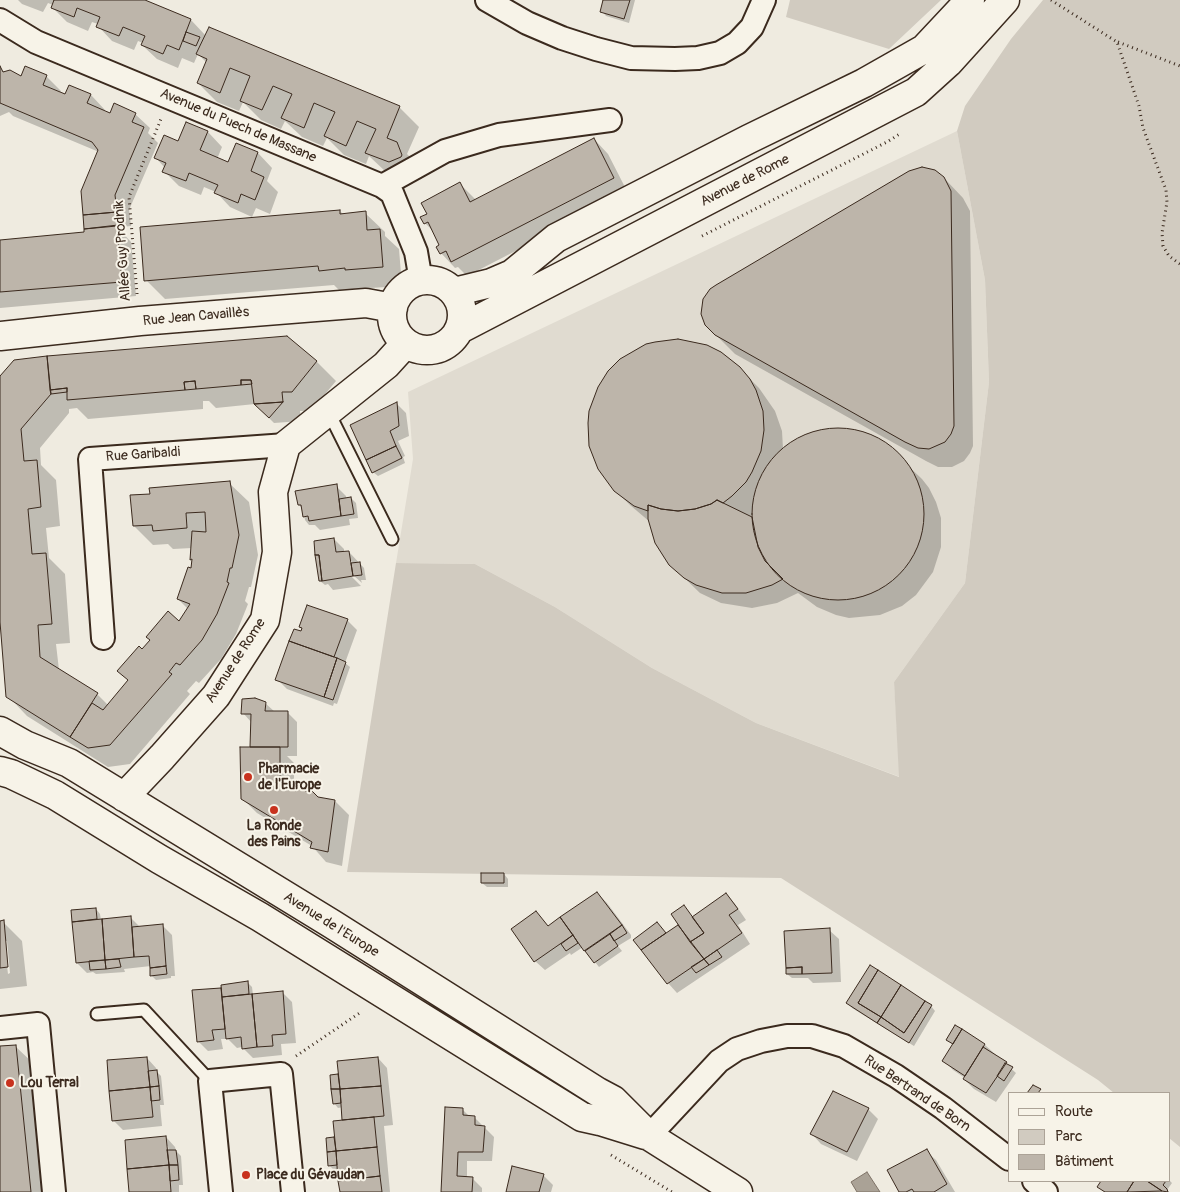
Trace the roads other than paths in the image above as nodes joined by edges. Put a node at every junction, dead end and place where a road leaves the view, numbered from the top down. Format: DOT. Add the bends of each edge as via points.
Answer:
graph roads {
  1 [pos="488,0"];
  2 [pos="764,0"];
  3 [pos="970,0"];
  4 [pos="1005,0"];
  5 [pos="0,20"];
  6 [pos="610,120"];
  7 [pos="382,186"];
  8 [pos="421,281"];
  9 [pos="454,292"];
  10 [pos="393,308"];
  11 [pos="460,329"];
  12 [pos="0,336"];
  13 [pos="406,343"];
  14 [pos="328,411"];
  15 [pos="286,445"];
  16 [pos="392,539"];
  17 [pos="103,638"];
  18 [pos="0,731"];
  19 [pos="0,771"];
  20 [pos="124,797"];
  21 [pos="97,1014"];
  22 [pos="0,1028"];
  23 [pos="210,1081"];
  24 [pos="649,1136"];
  25 [pos="1008,1158"];
  26 [pos="1035,1182"];
  27 [pos="54,1192"];
  28 [pos="221,1192"];
  29 [pos="293,1192"];
  30 [pos="738,1192"];
  31 [pos="1046,1192"];
  1 -- 2 [label="street" via="527,23 596,49 631,58 675,59 720,53 737,43 752,27"];
  3 -- 9 [label="main road" via="924,49 864,83 556,238 512,274"];
  4 -- 11 [label="main road, Avenue de Rome" via="948,63 916,92"];
  5 -- 7 [label="street, Avenue du Puech de Massane" via="36,42"];
  6 -- 7 [label="street" via="481,140 445,151"];
  7 -- 8 [label="street, Avenue du Puech de Massane" via="392,193 416,252"];
  8 -- 9 [label="main road" via="433,280"];
  8 -- 10 [label="main road" via="403,290"];
  9 -- 11 [label="main road" via="462,310"];
  10 -- 12 [label="main road, Rue Jean Cavaillès" via="366,303"];
  10 -- 13 [label="main road" via="394,328"];
  11 -- 13 [label="main road" via="448,344 438,349 426,350"];
  13 -- 14 [label="main road" via="386,365"];
  14 -- 15 [label="main road"];
  14 -- 16 [label="lane"];
  15 -- 17 [label="street, Rue Garibaldi" via="90,459"];
  15 -- 20 [label="main road, Avenue de Rome" via="272,492 277,552 265,620 216,696"];
  18 -- 20 [label="main road, Avenue de l'Europe" via="69,763"];
  19 -- 24 [label="main road, Avenue de l'Europe" via="54,795 260,917 582,1117"];
  20 -- 24 [label="main road, Avenue de l'Europe" via="614,1100"];
  21 -- 23 [label="lane" via="144,1010"];
  22 -- 27 [label="street" via="38,1024"];
  23 -- 28 [label="street"];
  23 -- 29 [label="street" via="282,1074"];
  24 -- 25 [label="street, Rue Bertrand de Born" via="719,1061 737,1049 787,1036 812,1036 844,1046 896,1076"];
  24 -- 30 [label="main road, Avenue de l'Europe"];
  26 -- 31 [label="street"];
}
